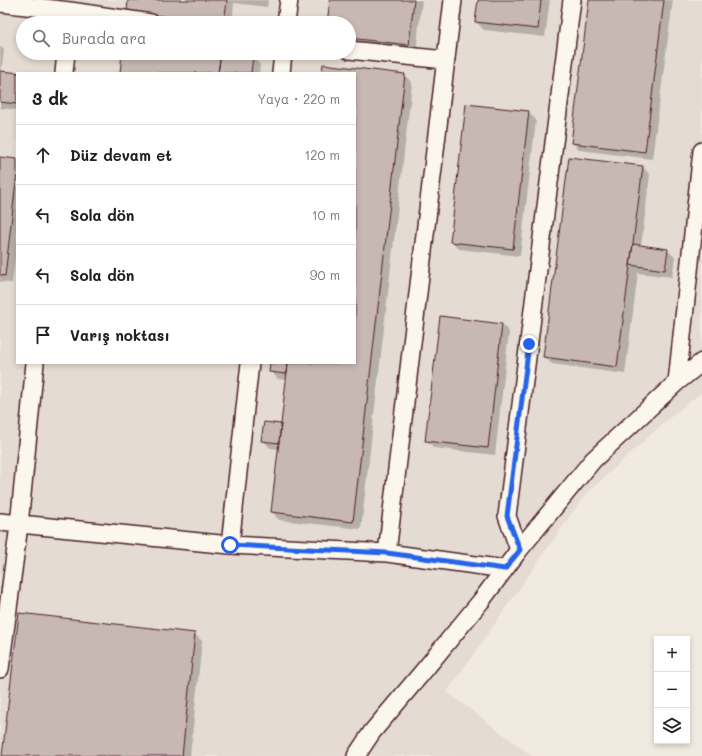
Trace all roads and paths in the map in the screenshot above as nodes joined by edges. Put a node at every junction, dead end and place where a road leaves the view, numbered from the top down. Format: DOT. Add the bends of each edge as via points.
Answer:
graph roads {
  1 [pos="289,0"];
  2 [pos="452,0"];
  3 [pos="572,0"];
  4 [pos="0,3"];
  5 [pos="70,11"];
  6 [pos="104,16"];
  7 [pos="287,16"];
  8 [pos="356,51"];
  9 [pos="65,60"];
  10 [pos="282,60"];
  11 [pos="445,60"];
  12 [pos="64,72"];
  13 [pos="281,72"];
  14 [pos="702,152"];
  15 [pos="695,289"];
  16 [pos="702,362"];
  17 [pos="35,364"];
  18 [pos="250,364"];
  19 [pos="677,382"];
  20 [pos="0,522"];
  21 [pos="19,525"];
  22 [pos="230,545"];
  23 [pos="520,550"];
  24 [pos="387,553"];
  25 [pos="505,569"];
  26 [pos="0,668"];
  27 [pos="356,756"];
  1 -- 7 [label="street"];
  2 -- 11 [label="street"];
  3 -- 23 [label="street" via="507,516"];
  4 -- 5 [label="street"];
  5 -- 6 [label="street"];
  8 -- 11 [label="street"];
  9 -- 12 [label="street"];
  10 -- 13 [label="street"];
  11 -- 24 [label="street"];
  14 -- 15 [label="street"];
  15 -- 19 [label="street"];
  16 -- 19 [label="street"];
  17 -- 21 [label="street"];
  18 -- 22 [label="street"];
  19 -- 23 [label="street" via="593,460"];
  20 -- 21 [label="street"];
  21 -- 22 [label="street"];
  21 -- 26 [label="street"];
  22 -- 24 [label="street"];
  23 -- 25 [label="street"];
  24 -- 25 [label="street"];
  25 -- 27 [label="street" via="372,732"];
}
